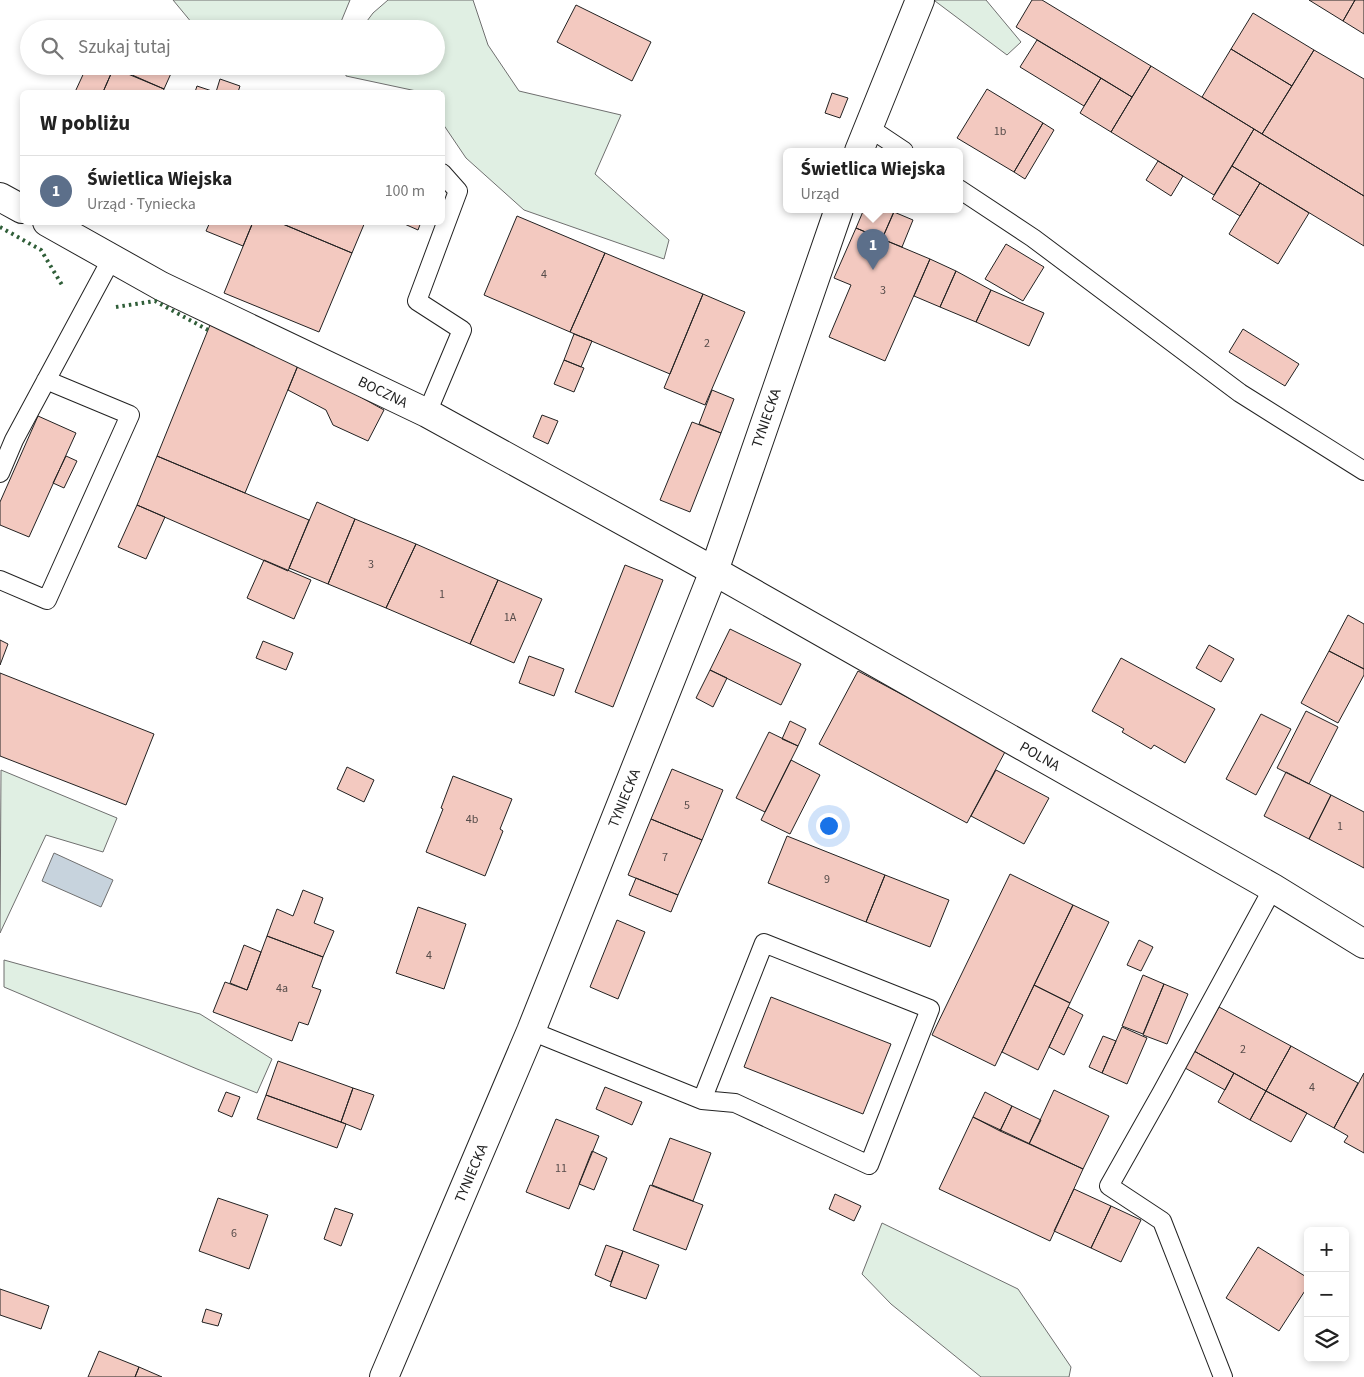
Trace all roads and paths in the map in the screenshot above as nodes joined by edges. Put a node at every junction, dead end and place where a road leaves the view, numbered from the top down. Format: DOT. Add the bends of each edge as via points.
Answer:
graph roads {
  1 [pos="920,0"];
  2 [pos="863,139"];
  3 [pos="894,148"];
  4 [pos="445,177"];
  5 [pos="963,192"];
  6 [pos="0,197"];
  7 [pos="20,208"];
  8 [pos="838,213"];
  9 [pos="52,225"];
  10 [pos="112,258"];
  11 [pos="46,380"];
  12 [pos="427,414"];
  13 [pos="1364,471"];
  14 [pos="0,473"];
  15 [pos="714,571"];
  16 [pos="0,580"];
  17 [pos="1273,888"];
  18 [pos="1364,944"];
  19 [pos="531,1031"];
  20 [pos="702,1100"];
  21 [pos="387,1376"];
  22 [pos="1223,1377"];
  1 -- 2 [label="street"];
  2 -- 3 [label="lane"];
  4 -- 12 [label="lane" via="458,191 417,301 462,330"];
  5 -- 13 [label="lane" via="1032,238 1240,393"];
  6 -- 7 [label="street"];
  8 -- 15 [label="street, TYNIECKA"];
  9 -- 10 [label="street, BOCZNA"];
  10 -- 11 [label="lane"];
  10 -- 12 [label="street, BOCZNA" via="161,286"];
  11 -- 14 [label="lane"];
  11 -- 16 [label="lane" via="130,415 46,600"];
  12 -- 15 [label="street, BOCZNA"];
  15 -- 17 [label="street, POLNA"];
  15 -- 19 [label="street, TYNIECKA"];
  17 -- 18 [label="street, POLNA"];
  17 -- 22 [label="lane" via="1109,1186 1162,1221"];
  19 -- 20 [label="lane"];
  19 -- 21 [label="street, TYNIECKA"];
  20 -- 20 [label="lane" via="735,1103 869,1165 930,1009 764,942"];
}
